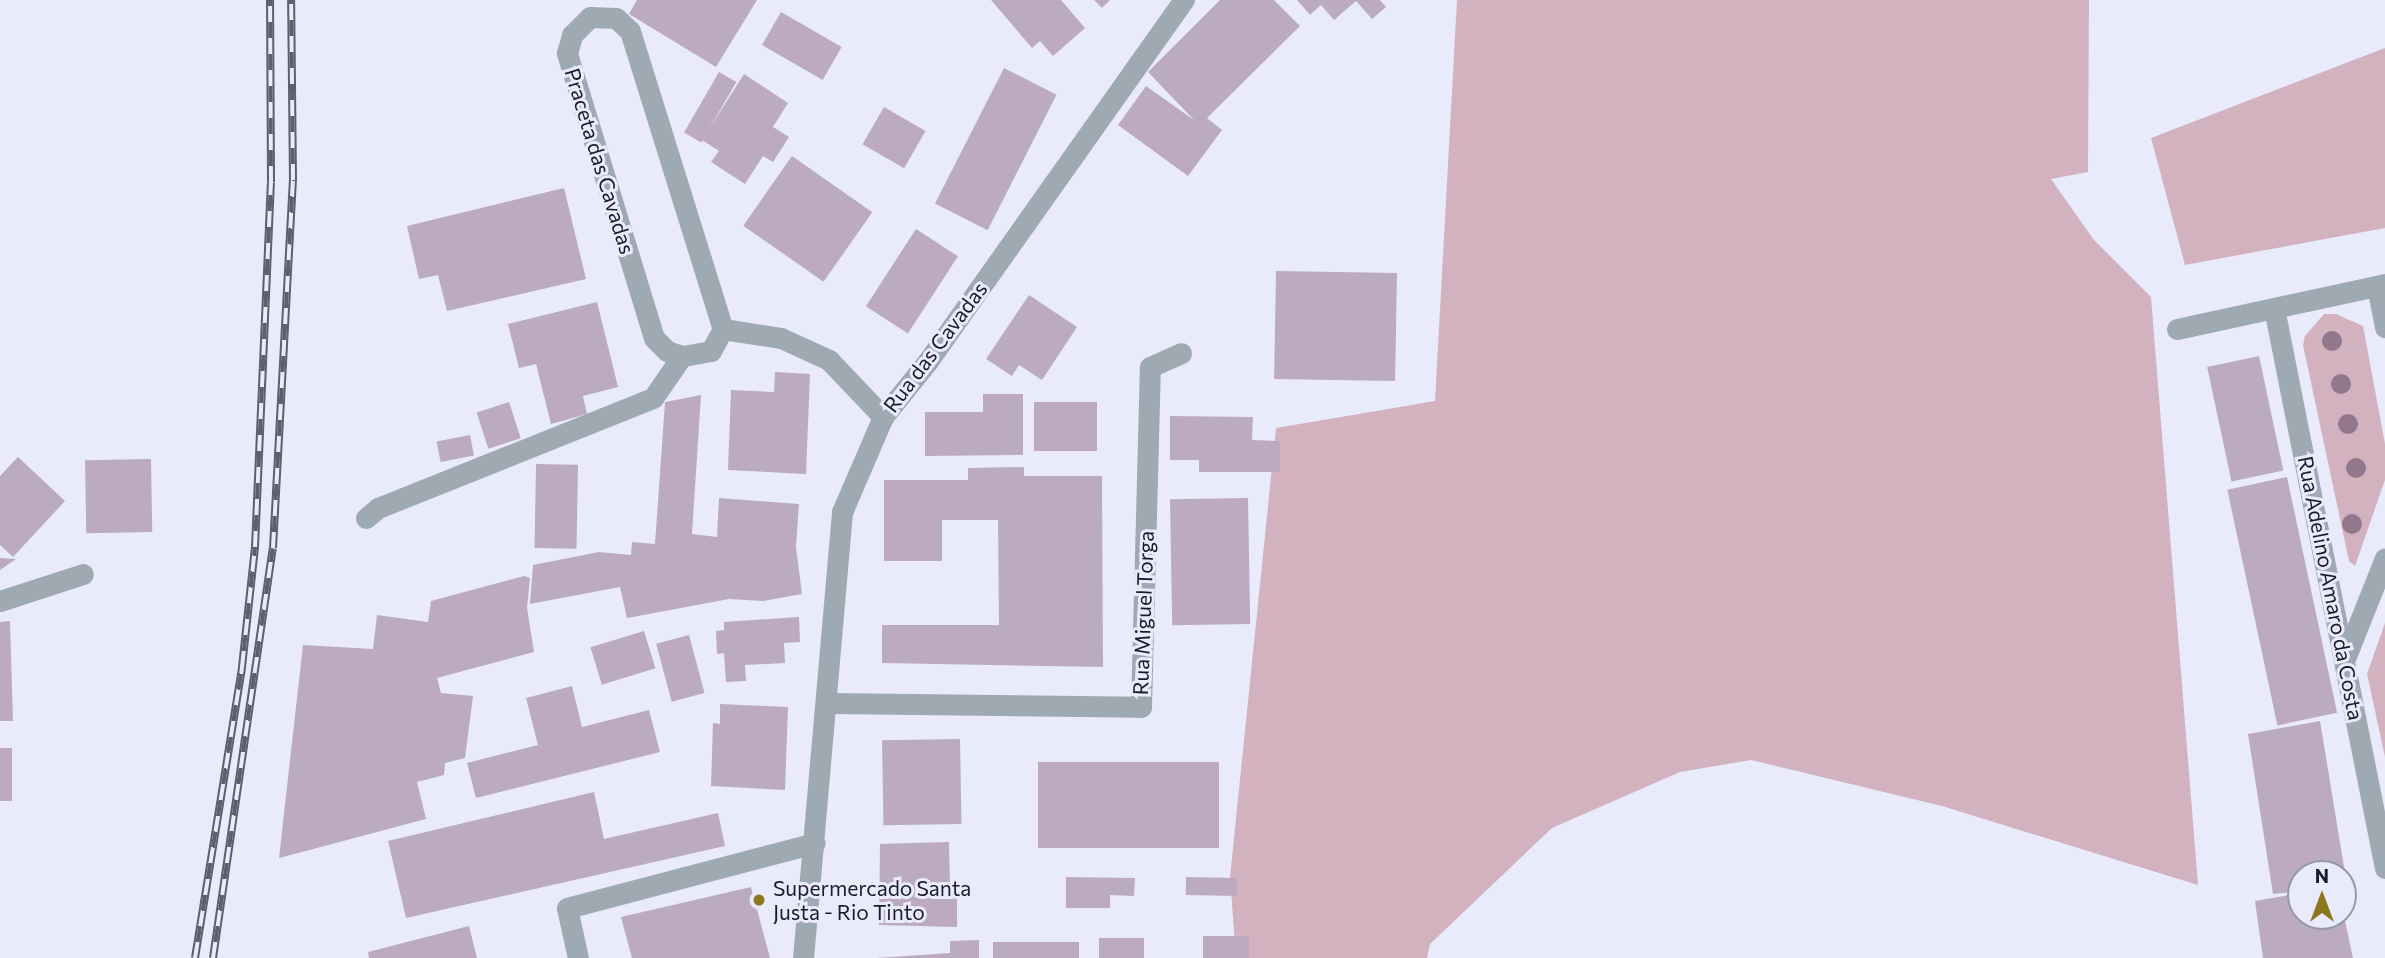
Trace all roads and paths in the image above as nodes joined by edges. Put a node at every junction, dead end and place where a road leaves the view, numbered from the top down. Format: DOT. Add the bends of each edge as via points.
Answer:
graph roads {
  1 [pos="1184,0"];
  2 [pos="2381,285"];
  3 [pos="2274,308"];
  4 [pos="2385,327"];
  5 [pos="723,329"];
  6 [pos="2177,329"];
  7 [pos="1181,353"];
  8 [pos="682,356"];
  9 [pos="883,417"];
  10 [pos="366,518"];
  11 [pos="2385,558"];
  12 [pos="83,574"];
  13 [pos="0,601"];
  14 [pos="2346,656"];
  15 [pos="829,703"];
  16 [pos="815,843"];
  17 [pos="2385,868"];
  18 [pos="578,958"];
  19 [pos="803,958"];
  1 -- 9 [label="street, Rua das Cavadas" via="928,361"];
  2 -- 3 [label="street"];
  2 -- 4 [label="street"];
  3 -- 6 [label="street"];
  3 -- 14 [label="street, Rua Adelino Amaro da Costa"];
  5 -- 8 [label="street" via="711,351"];
  5 -- 8 [label="street, Praceta das Cavadas" via="630,30 615,18 590,17 572,35 567,53 654,338 667,351"];
  5 -- 9 [label="street" via="781,338 829,360"];
  7 -- 15 [label="street, Rua Miguel Torga" via="1150,367 1140,707"];
  8 -- 10 [label="street" via="653,398 378,508"];
  9 -- 15 [label="street, Rua das Cavadas" via="842,512"];
  11 -- 14 [label="street"];
  12 -- 13 [label="street"];
  14 -- 17 [label="street, Rua Adelino Amaro da Costa"];
  15 -- 16 [label="street, Rua das Cavadas"];
  16 -- 18 [label="street" via="567,908"];
  16 -- 19 [label="street, Rua das Cavadas"];
}
